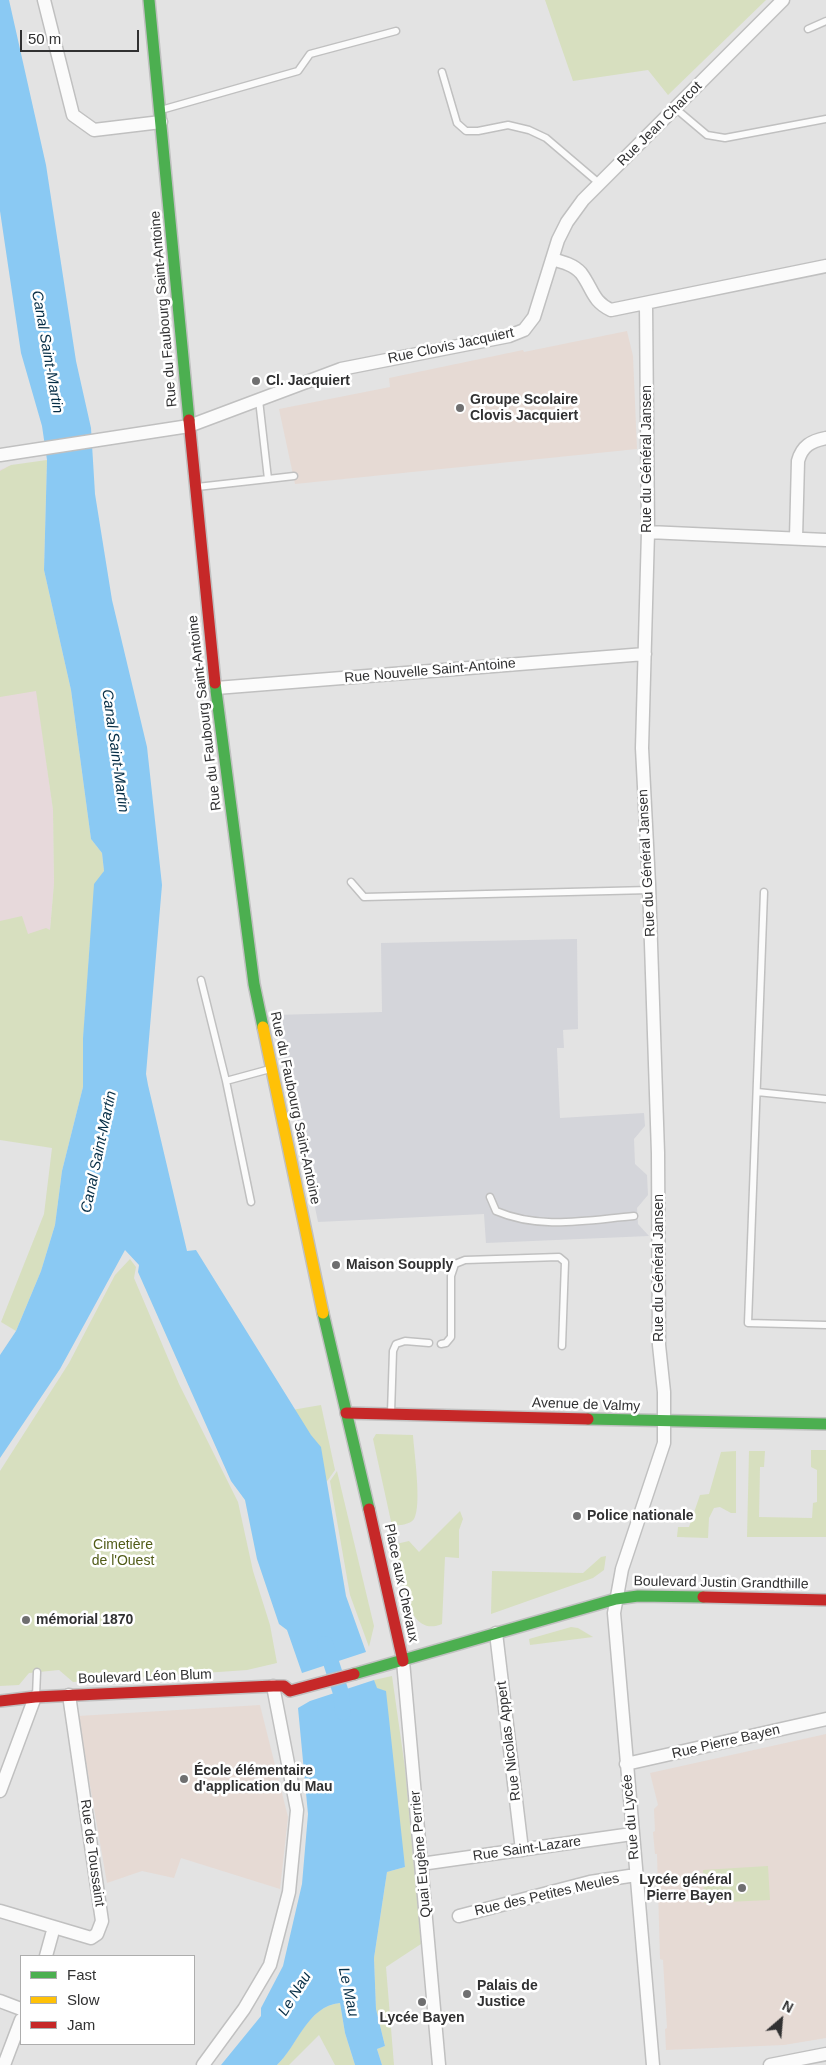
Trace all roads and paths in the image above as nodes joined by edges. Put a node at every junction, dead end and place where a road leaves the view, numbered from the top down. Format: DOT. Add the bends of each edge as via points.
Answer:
graph roads {
  1 [pos="44,0"];
  2 [pos="149,0"];
  3 [pos="783,0"];
  4 [pos="826,21"];
  5 [pos="808,29"];
  6 [pos="396,31"];
  7 [pos="442,72"];
  8 [pos="675,108"];
  9 [pos="161,116"];
  10 [pos="826,119"];
  11 [pos="600,184"];
  12 [pos="552,259"];
  13 [pos="826,266"];
  14 [pos="646,305"];
  15 [pos="259,400"];
  16 [pos="189,426"];
  17 [pos="826,438"];
  18 [pos="0,455"];
  19 [pos="294,476"];
  20 [pos="268,479"];
  21 [pos="196,487"];
  22 [pos="648,532"];
  23 [pos="796,538"];
  24 [pos="826,540"];
  25 [pos="645,654"];
  26 [pos="216,688"];
  27 [pos="351,882"];
  28 [pos="650,890"];
  29 [pos="764,892"];
  30 [pos="201,980"];
  31 [pos="272,1068"];
  32 [pos="226,1081"];
  33 [pos="757,1092"];
  34 [pos="826,1099"];
  35 [pos="490,1197"];
  36 [pos="251,1202"];
  37 [pos="634,1216"];
  38 [pos="826,1324"];
  39 [pos="429,1343"];
  40 [pos="442,1344"];
  41 [pos="562,1346"];
  42 [pos="346,1413"];
  43 [pos="391,1414"];
  44 [pos="665,1422"];
  45 [pos="826,1424"];
  46 [pos="616,1598"];
  47 [pos="826,1600"];
  48 [pos="496,1633"];
  49 [pos="403,1661"];
  50 [pos="37,1672"];
  51 [pos="273,1686"];
  52 [pos="70,1695"];
  53 [pos="36,1697"];
  54 [pos="0,1701"];
  55 [pos="826,1719"];
  56 [pos="626,1764"];
  57 [pos="0,1792"];
  58 [pos="632,1834"];
  59 [pos="522,1850"];
  60 [pos="421,1864"];
  61 [pos="636,1875"];
  62 [pos="0,1911"];
  63 [pos="460,1916"];
  64 [pos="54,1927"];
  65 [pos="46,1955"];
  66 [pos="0,2001"];
  67 [pos="20,2010"];
  68 [pos="20,2023"];
  69 [pos="438,2046"];
  70 [pos="821,2059"];
  71 [pos="4,2065"];
  72 [pos="203,2065"];
  73 [pos="429,2065"];
  74 [pos="439,2065"];
  75 [pos="653,2065"];
  76 [pos="770,2065"];
  1 -- 9 [label="street" via="73,116 94,130"];
  2 -- 9 [label="main road, Rue du Faubourg Saint-Antoine"];
  3 -- 8 [label="street, Rue Jean Charcot"];
  4 -- 5 [label="lane"];
  6 -- 9 [label="lane" via="310,54 298,71"];
  7 -- 11 [label="lane" via="457,123 466,131 508,125 529,130 546,138"];
  8 -- 10 [label="lane" via="707,135 725,138"];
  8 -- 11 [label="street, Rue Jean Charcot"];
  9 -- 16 [label="main road, Rue du Faubourg Saint-Antoine"];
  11 -- 12 [label="street, Rue Jean Charcot" via="567,222"];
  12 -- 14 [label="street" via="570,264 581,273 600,305 611,310"];
  12 -- 15 [label="street, Rue Clovis Jacquiert" via="534,317 524,330 509,336 341,369"];
  13 -- 14 [label="street"];
  14 -- 22 [label="street, Rue du Général Jansen"];
  15 -- 16 [label="street, Rue Clovis Jacquiert"];
  15 -- 20 [label="lane"];
  16 -- 18 [label="street, Rue Clovis Jacquiert"];
  16 -- 21 [label="main road, Rue du Faubourg Saint-Antoine"];
  17 -- 23 [label="street" via="814,440 801,450"];
  19 -- 20 [label="lane"];
  20 -- 21 [label="lane"];
  21 -- 26 [label="main road, Rue du Faubourg Saint-Antoine"];
  22 -- 23 [label="street"];
  22 -- 25 [label="street, Rue du Général Jansen"];
  23 -- 24 [label="street"];
  25 -- 26 [label="street, Rue Nouvelle Saint-Antoine"];
  25 -- 28 [label="street, Rue du Général Jansen" via="642,748"];
  26 -- 31 [label="main road, Rue du Faubourg Saint-Antoine" via="254,984"];
  27 -- 28 [label="lane" via="364,897"];
  28 -- 44 [label="street, Rue du Général Jansen" via="660,1345"];
  29 -- 33 [label="lane"];
  30 -- 32 [label="lane"];
  31 -- 32 [label="lane"];
  31 -- 42 [label="main road, Rue du Faubourg Saint-Antoine"];
  32 -- 36 [label="lane"];
  33 -- 34 [label="lane"];
  33 -- 38 [label="lane" via="748,1323"];
  35 -- 37 [label="lane" via="496,1211 514,1219 537,1223"];
  39 -- 43 [label="lane" via="405,1341 396,1344"];
  40 -- 41 [label="lane" via="451,1337 451,1276 455,1264 465,1260 559,1257 565,1262"];
  42 -- 43 [label="main road, Avenue de Valmy"];
  42 -- 49 [label="main road, Place aux Chevaux"];
  43 -- 44 [label="main road, Avenue de Valmy"];
  44 -- 45 [label="main road, Avenue de Valmy"];
  44 -- 46 [label="street, Rue du Général Jansen" via="664,1443 622,1569"];
  46 -- 47 [label="main road, Boulevard Justin Grandthille"];
  46 -- 48 [label="main road, Place aux Chevaux"];
  46 -- 56 [label="street, Rue du Lycée" via="614,1613"];
  48 -- 49 [label="main road, Place aux Chevaux"];
  48 -- 59 [label="street, Rue Nicolas Appert"];
  49 -- 51 [label="main road, Boulevard Léon Blum" via="290,1691 284,1686"];
  49 -- 60 [label="street, Quai Eugène Perrier"];
  50 -- 53 [label="lane"];
  51 -- 52 [label="main road, Boulevard Léon Blum"];
  51 -- 72 [label="street" via="298,1810 289,1892 270,1965 244,2009"];
  52 -- 53 [label="main road, Boulevard Léon Blum"];
  52 -- 64 [label="street, Rue de Toussaint" via="102,1921 97,1934 91,1938"];
  53 -- 54 [label="main road, Boulevard Léon Blum"];
  53 -- 57 [label="street"];
  55 -- 56 [label="street, Rue Pierre Bayen"];
  56 -- 58 [label="street, Rue du Lycée"];
  58 -- 59 [label="street, Rue Saint-Lazare"];
  58 -- 61 [label="street, Rue du Lycée"];
  59 -- 60 [label="street, Rue Saint-Lazare"];
  60 -- 69 [label="street, Quai Eugène Perrier"];
  61 -- 63 [label="street, Rue des Petites Meules" via="590,1882"];
  61 -- 75 [label="street, Rue du Lycée"];
  62 -- 64 [label="street"];
  64 -- 65 [label="street"];
  66 -- 67 [label="street"];
  68 -- 71 [label="street"];
  69 -- 73 [label="street"];
  69 -- 74 [label="street, Quai Eugène Perrier"];
  70 -- 76 [label="street"];
}
